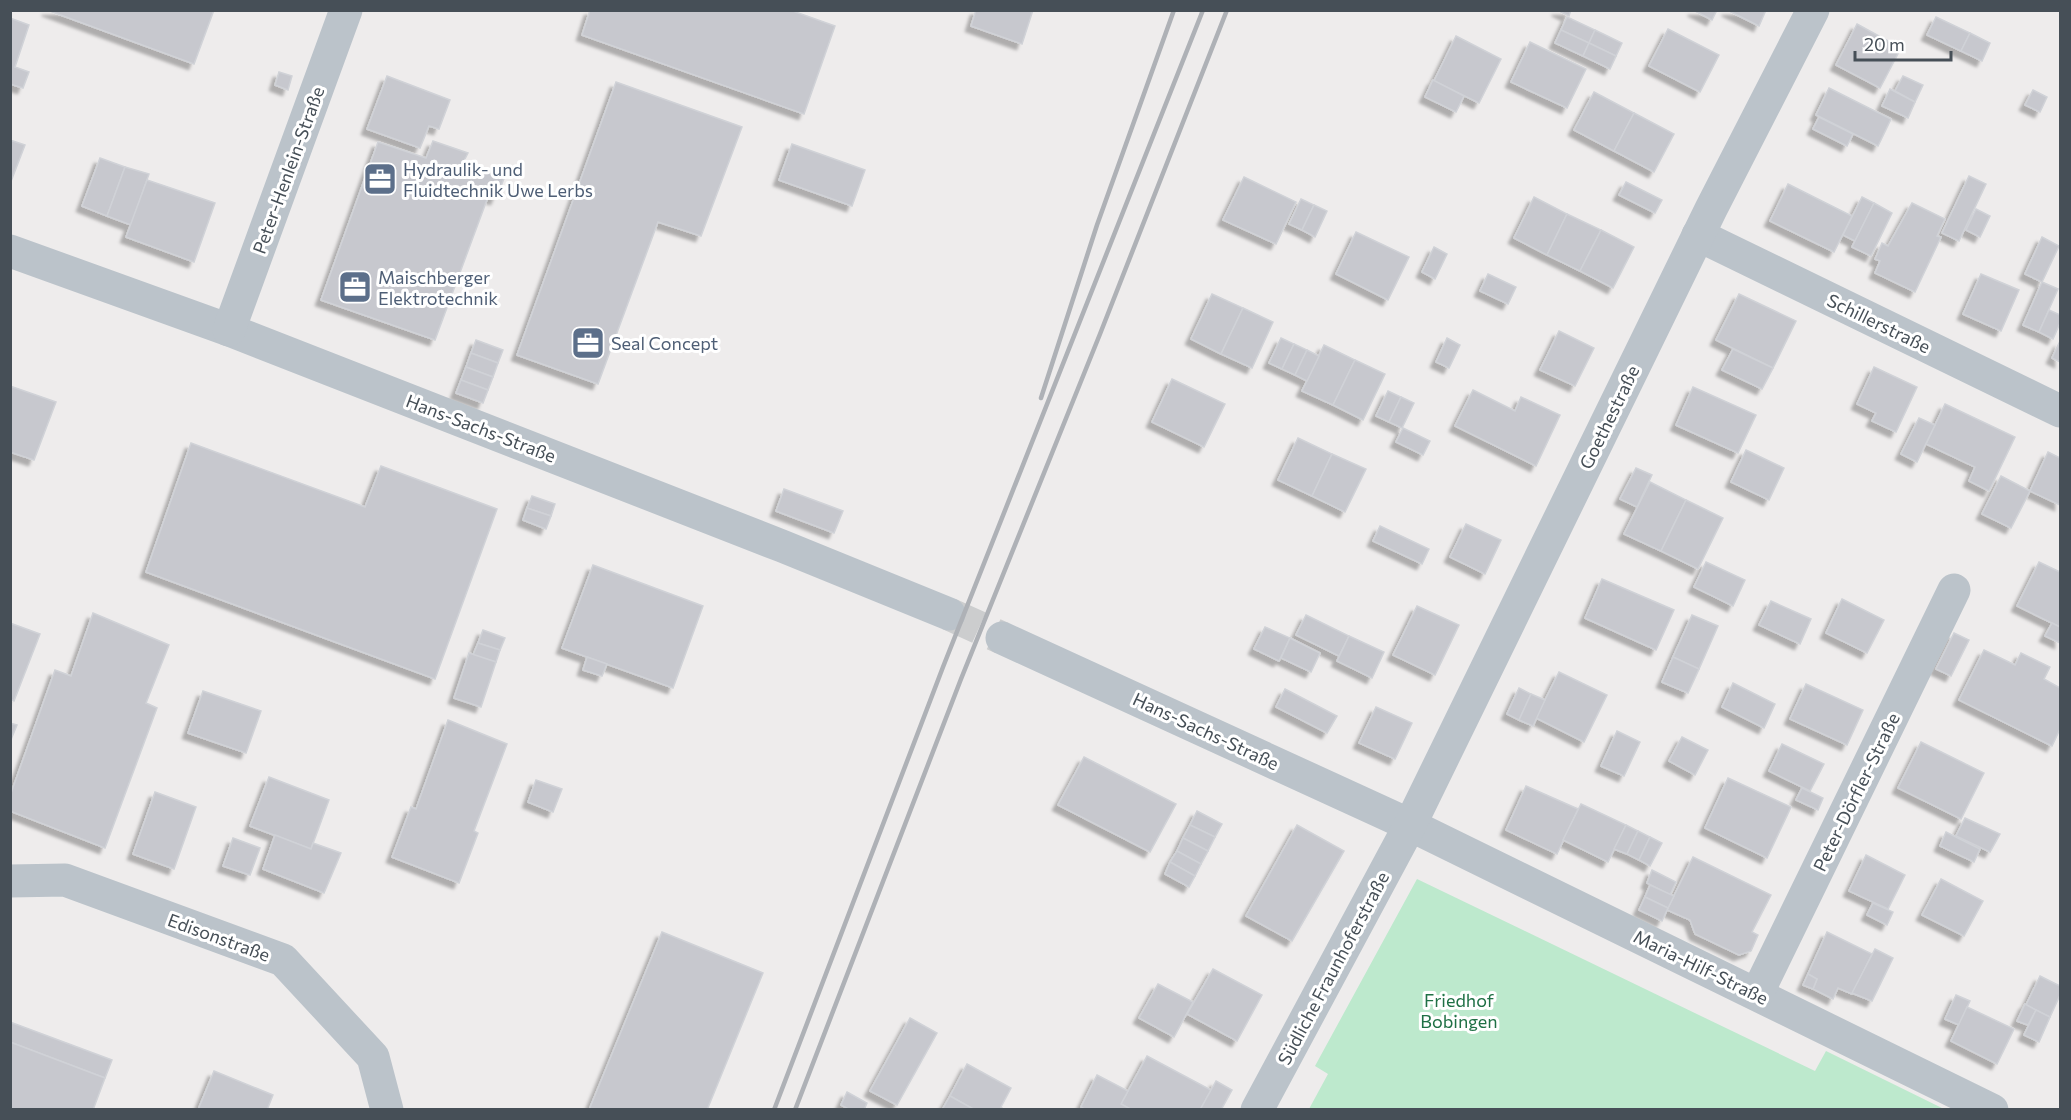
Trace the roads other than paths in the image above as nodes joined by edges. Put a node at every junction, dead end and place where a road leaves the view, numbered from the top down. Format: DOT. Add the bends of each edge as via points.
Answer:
graph roads {
  1 [pos="346,10"];
  2 [pos="1813,10"];
  3 [pos="1698,235"];
  4 [pos="10,252"];
  5 [pos="229,330"];
  6 [pos="2061,411"];
  7 [pos="1954,590"];
  8 [pos="949,614"];
  9 [pos="1002,638"];
  10 [pos="1410,825"];
  11 [pos="10,881"];
  12 [pos="1757,994"];
  13 [pos="387,1110"];
  14 [pos="1257,1110"];
  15 [pos="1992,1110"];
  1 -- 5 [label="street, Peter-Henlein-Straße"];
  2 -- 3 [label="street, Goethestraße"];
  3 -- 6 [label="street, Schillerstraße"];
  3 -- 10 [label="street, Goethestraße"];
  4 -- 5 [label="street, Hans-Sachs-Straße"];
  5 -- 8 [label="street, Hans-Sachs-Straße"];
  7 -- 12 [label="street, Peter-Dörfler-Straße"];
  9 -- 10 [label="street, Hans-Sachs-Straße"];
  10 -- 12 [label="street, Maria-Hilf-Straße"];
  10 -- 14 [label="street, Südliche Fraunhoferstraße"];
  11 -- 13 [label="street, Edisonstraße" via="65,880 283,960 373,1057"];
  12 -- 15 [label="street, Maria-Hilf-Straße"];
}
